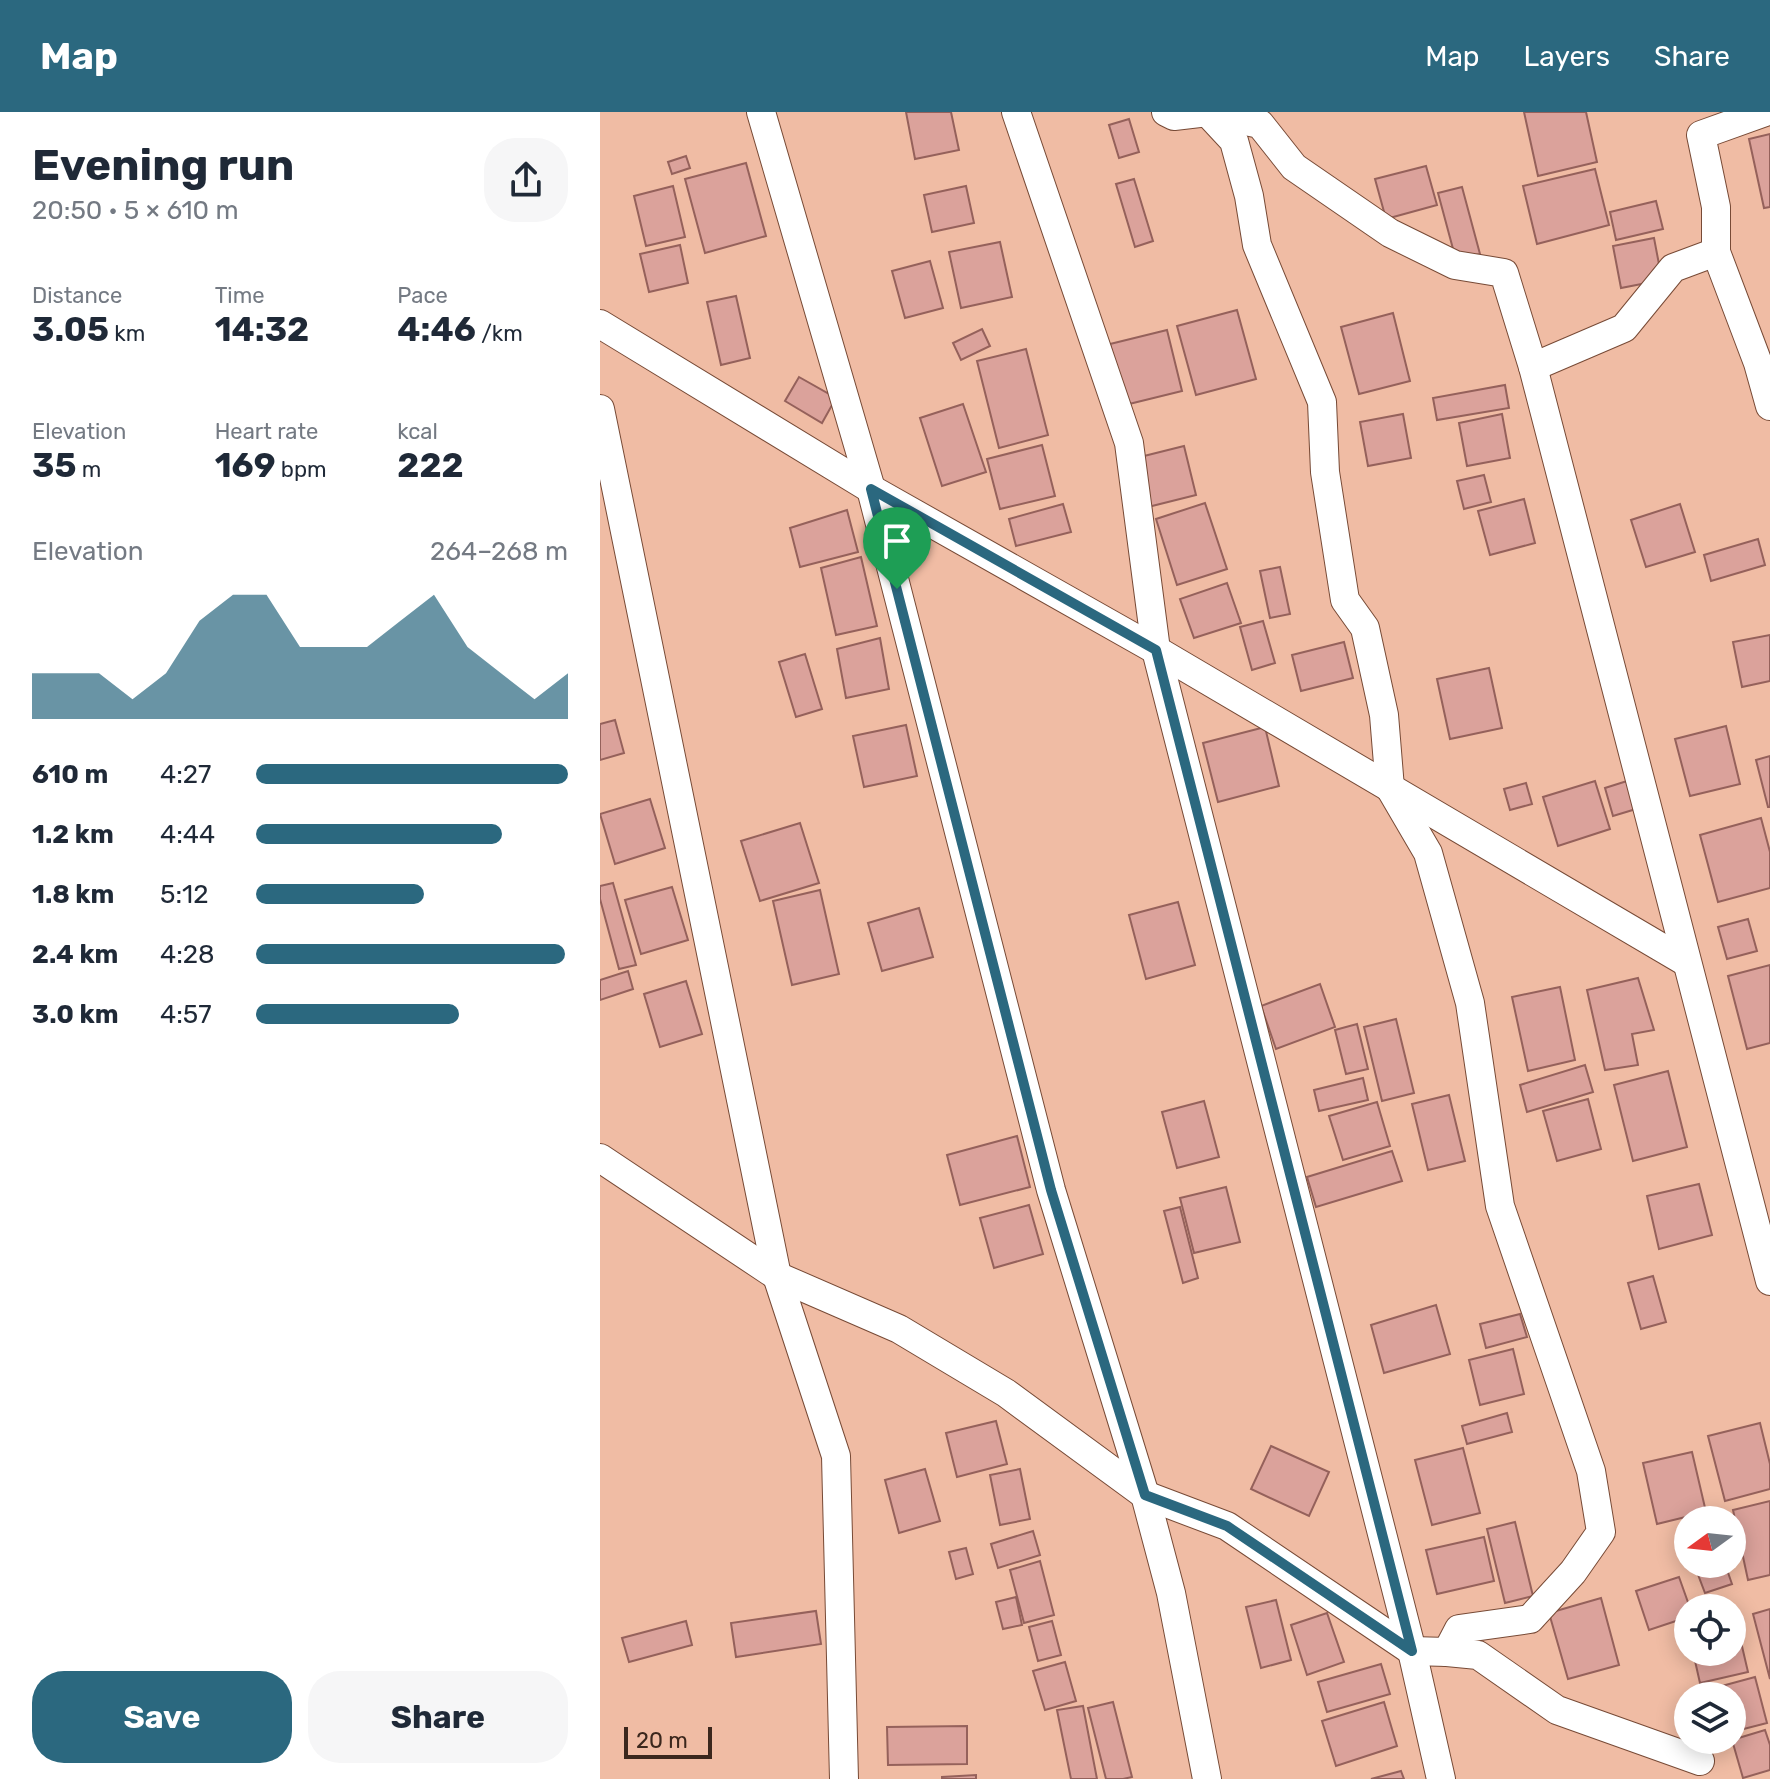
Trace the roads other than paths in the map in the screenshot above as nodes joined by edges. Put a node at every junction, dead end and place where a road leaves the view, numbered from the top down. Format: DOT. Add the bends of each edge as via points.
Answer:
graph roads {
  1 [pos="761,112"];
  2 [pos="1016,112"];
  3 [pos="1166,112"];
  4 [pos="1208,112"];
  5 [pos="1765,112"];
  6 [pos="1716,252"];
  7 [pos="600,324"];
  8 [pos="1533,367"];
  9 [pos="1770,406"];
  10 [pos="600,409"];
  11 [pos="871,489"];
  12 [pos="1156,650"];
  13 [pos="1390,788"];
  14 [pos="1686,962"];
  15 [pos="600,1158"];
  16 [pos="777,1276"];
  17 [pos="1770,1281"];
  18 [pos="1145,1495"];
  19 [pos="1412,1651"];
  20 [pos="1447,1652"];
  21 [pos="1700,1761"];
  22 [pos="844,1779"];
  23 [pos="1207,1779"];
  24 [pos="1441,1779"];
  1 -- 11 [label="street"];
  2 -- 12 [label="street" via="1129,443"];
  3 -- 4 [label="street"];
  4 -- 8 [label="street" via="1260,124 1294,167 1390,233 1455,265 1504,273"];
  4 -- 13 [label="street" via="1234,141 1257,245 1322,402 1325,472 1345,600 1365,628 1384,715"];
  5 -- 6 [label="street" via="1701,135 1716,207"];
  6 -- 8 [label="street" via="1673,268 1624,328"];
  6 -- 9 [label="street"];
  7 -- 11 [label="street"];
  8 -- 14 [label="street"];
  10 -- 16 [label="street"];
  11 -- 12 [label="street"];
  11 -- 18 [label="street" via="1051,1190"];
  12 -- 13 [label="street"];
  12 -- 19 [label="street"];
  13 -- 14 [label="street"];
  13 -- 20 [label="street" via="1428,853 1437,883 1470,1003 1500,1206 1591,1471 1601,1532 1530,1619 1459,1629"];
  14 -- 17 [label="street"];
  15 -- 16 [label="street"];
  16 -- 18 [label="street" via="899,1329 1006,1393"];
  16 -- 22 [label="street" via="836,1456"];
  18 -- 19 [label="street" via="1227,1526"];
  18 -- 23 [label="street" via="1171,1593"];
  19 -- 20 [label="street"];
  19 -- 24 [label="street"];
  20 -- 21 [label="street" via="1478,1655 1557,1710"];
}
